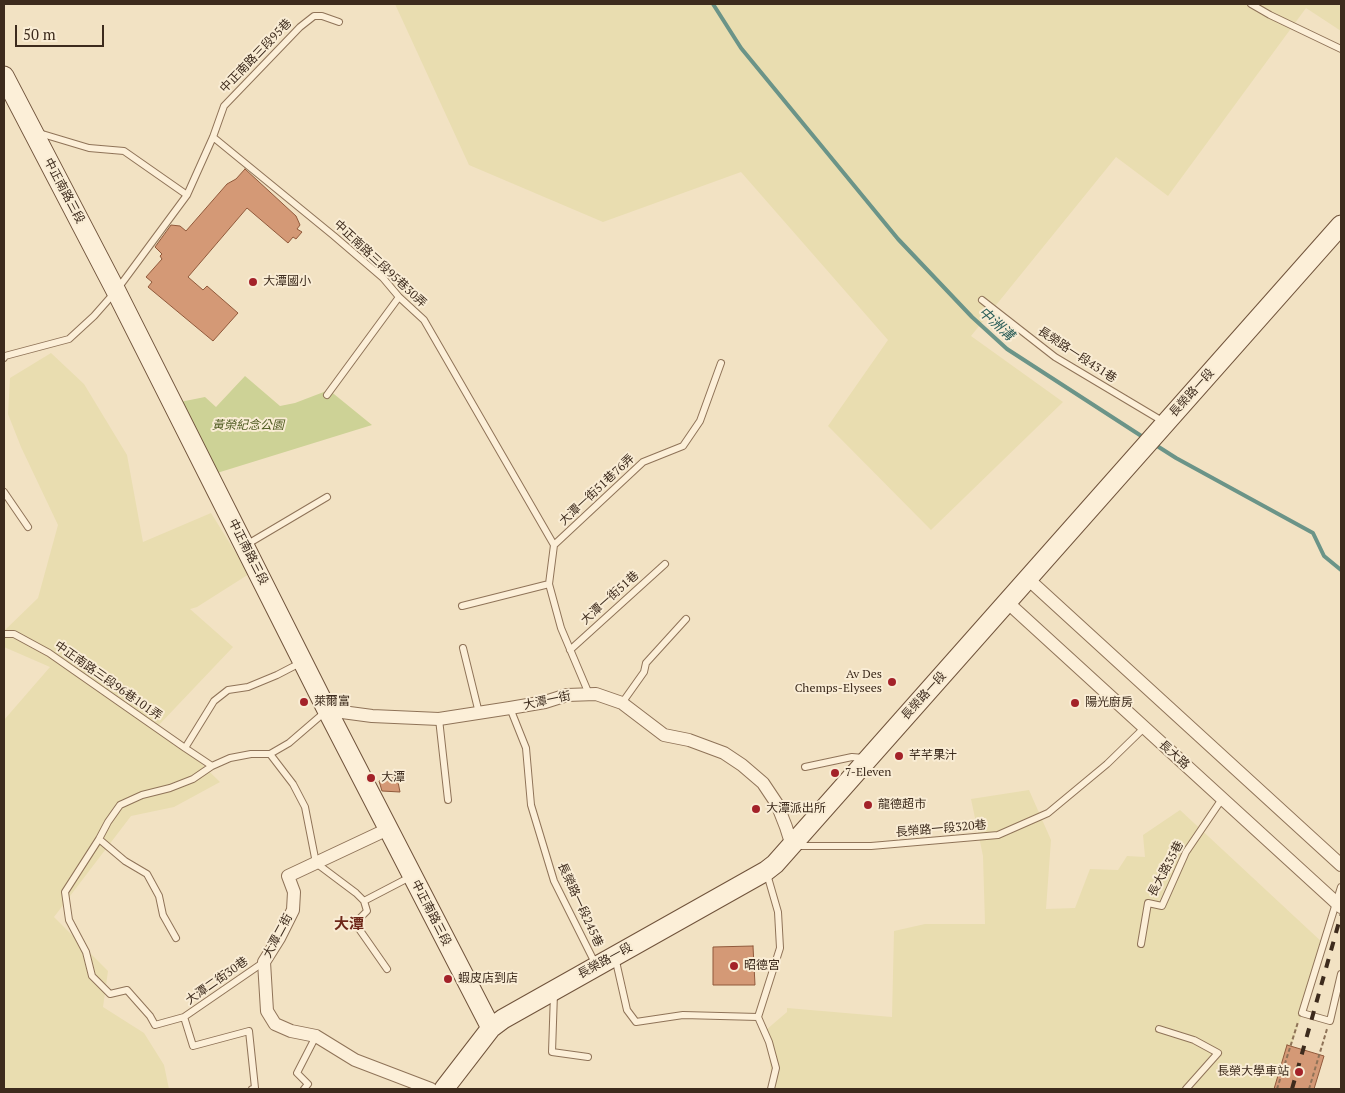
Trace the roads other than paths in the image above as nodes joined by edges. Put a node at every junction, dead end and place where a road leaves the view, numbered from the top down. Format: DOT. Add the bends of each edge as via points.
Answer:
graph roads {
  1 [pos="1251,4"];
  2 [pos="339,22"];
  3 [pos="1340,48"];
  4 [pos="4,76"];
  5 [pos="33,132"];
  6 [pos="213,137"];
  7 [pos="187,194"];
  8 [pos="1341,225"];
  9 [pos="116,292"];
  10 [pos="399,297"];
  11 [pos="982,300"];
  12 [pos="4,358"];
  13 [pos="721,363"];
  14 [pos="327,395"];
  15 [pos="1165,423"];
  16 [pos="4,492"];
  17 [pos="327,497"];
  18 [pos="28,527"];
  19 [pos="554,545"];
  20 [pos="245,546"];
  21 [pos="665,564"];
  22 [pos="1028,579"];
  23 [pos="548,584"];
  24 [pos="1007,602"];
  25 [pos="462,606"];
  26 [pos="686,619"];
  27 [pos="4,634"];
  28 [pos="463,648"];
  29 [pos="570,650"];
  30 [pos="303,662"];
  31 [pos="589,694"];
  32 [pos="622,703"];
  33 [pos="510,708"];
  34 [pos="327,710"];
  35 [pos="479,713"];
  36 [pos="439,719"];
  37 [pos="1144,728"];
  38 [pos="185,748"];
  39 [pos="270,754"];
  40 [pos="868,758"];
  41 [pos="212,766"];
  42 [pos="806,767"];
  43 [pos="1222,799"];
  44 [pos="448,800"];
  45 [pos="388,829"];
  46 [pos="99,839"];
  47 [pos="792,846"];
  48 [pos="316,863"];
  49 [pos="1341,865"];
  50 [pos="766,872"];
  51 [pos="412,876"];
  52 [pos="1341,887"];
  53 [pos="364,902"];
  54 [pos="1339,905"];
  55 [pos="176,938"];
  56 [pos="1141,944"];
  57 [pos="615,956"];
  58 [pos="264,962"];
  59 [pos="596,966"];
  60 [pos="387,969"];
  61 [pos="1341,974"];
  62 [pos="554,990"];
  63 [pos="758,1017"];
  64 [pos="184,1018"];
  65 [pos="491,1028"];
  66 [pos="1159,1029"];
  67 [pos="316,1036"];
  68 [pos="588,1057"];
  69 [pos="252,1089"];
  70 [pos="304,1089"];
  71 [pos="431,1089"];
  72 [pos="444,1089"];
  73 [pos="771,1089"];
  74 [pos="1186,1089"];
  1 -- 3 [label="lane"];
  2 -- 6 [label="lane, 中正南路三段95巷" via="314,16 300,27 224,106"];
  4 -- 5 [label="street, 中正南路三段"];
  5 -- 7 [label="lane" via="89,148 124,151"];
  5 -- 9 [label="street, 中正南路三段"];
  6 -- 7 [label="lane, 中正南路三段95巷"];
  6 -- 10 [label="lane, 中正南路三段95巷30弄" via="383,278"];
  7 -- 9 [label="lane, 中正南路三段95巷"];
  8 -- 15 [label="street, 長榮路一段"];
  9 -- 12 [label="lane, 中正南路三段95巷" via="68,339"];
  9 -- 20 [label="street, 中正南路三段"];
  10 -- 14 [label="lane"];
  10 -- 19 [label="lane, 中正南路三段95巷30弄" via="424,320"];
  11 -- 15 [label="lane, 長榮路一段431巷" via="1055,357"];
  13 -- 19 [label="lane, 大潭一街51巷76弄" via="700,421 683,446 643,462"];
  15 -- 22 [label="street, 長榮路一段"];
  16 -- 18 [label="lane"];
  17 -- 20 [label="lane"];
  19 -- 23 [label="lane"];
  20 -- 30 [label="street, 中正南路三段"];
  21 -- 29 [label="lane, 大潭一街51巷"];
  22 -- 24 [label="street, 長榮路一段"];
  22 -- 49 [label="street"];
  23 -- 25 [label="lane"];
  23 -- 29 [label="lane"];
  24 -- 37 [label="street, 長大路"];
  24 -- 40 [label="street, 長榮路一段"];
  26 -- 32 [label="lane" via="646,663 644,672"];
  27 -- 38 [label="lane, 中正南路三段96巷101弄" via="14,634 49,653"];
  28 -- 35 [label="lane"];
  29 -- 31 [label="lane"];
  30 -- 34 [label="street, 中正南路三段"];
  30 -- 38 [label="lane" via="248,687 228,690 214,701"];
  31 -- 32 [label="street, 大潭一街"];
  31 -- 33 [label="street, 大潭一街" via="567,695"];
  32 -- 47 [label="street, 大潭一街" via="664,735 724,753 742,765 763,783 776,804"];
  33 -- 35 [label="street, 大潭一街"];
  33 -- 59 [label="lane, 長榮路一段245巷" via="526,748 531,805 554,881"];
  34 -- 36 [label="street, 大潭一街"];
  34 -- 39 [label="lane" via="289,743"];
  34 -- 45 [label="street, 中正南路三段"];
  35 -- 36 [label="street, 大潭一街"];
  36 -- 44 [label="lane"];
  37 -- 43 [label="street, 長大路"];
  37 -- 47 [label="lane, 長榮路一段320巷" via="1048,813 998,835 871,846"];
  38 -- 41 [label="lane, 中正南路三段96巷101弄"];
  39 -- 41 [label="lane" via="230,758"];
  39 -- 48 [label="lane" via="293,784 305,807"];
  40 -- 42 [label="lane" via="852,757"];
  40 -- 47 [label="street, 長榮路一段"];
  41 -- 46 [label="lane" via="193,779 120,805"];
  43 -- 54 [label="street, 長大路"];
  43 -- 56 [label="lane, 長大路35巷" via="1186,852 1162,906 1148,903"];
  45 -- 48 [label="street, 大潭二街"];
  45 -- 51 [label="street, 中正南路三段"];
  46 -- 55 [label="lane" via="147,874"];
  46 -- 64 [label="lane, 大潭二街30巷" via="65,892 69,920 86,952 92,976 110,994 127,990 154,1025"];
  47 -- 50 [label="street, 長榮路一段"];
  48 -- 53 [label="lane"];
  48 -- 58 [label="street, 大潭二街" via="288,876 294,892 293,910"];
  50 -- 57 [label="street, 長榮路一段"];
  50 -- 63 [label="lane" via="778,912 780,948"];
  51 -- 53 [label="lane"];
  51 -- 65 [label="street, 中正南路三段"];
  52 -- 54 [label="lane"];
  53 -- 60 [label="lane" via="367,911 356,926"];
  54 -- 61 [label="lane" via="1302,1013 1330,1021"];
  57 -- 59 [label="street, 長榮路一段"];
  57 -- 63 [label="lane" via="627,1010 636,1022 683,1015"];
  58 -- 64 [label="lane, 大潭二街30巷"];
  58 -- 67 [label="street, 大潭二街" via="267,1012 275,1024"];
  59 -- 62 [label="street, 長榮路一段"];
  62 -- 65 [label="street, 長榮路一段"];
  62 -- 68 [label="lane" via="552,1052"];
  63 -- 73 [label="lane" via="776,1068"];
  64 -- 69 [label="lane" via="193,1046 249,1032 255,1088"];
  65 -- 72 [label="street, 長榮路一段"];
  66 -- 74 [label="lane" via="1218,1052"];
  67 -- 70 [label="lane" via="297,1073 308,1084"];
  67 -- 71 [label="street, 大潭二街" via="355,1060"];
}
